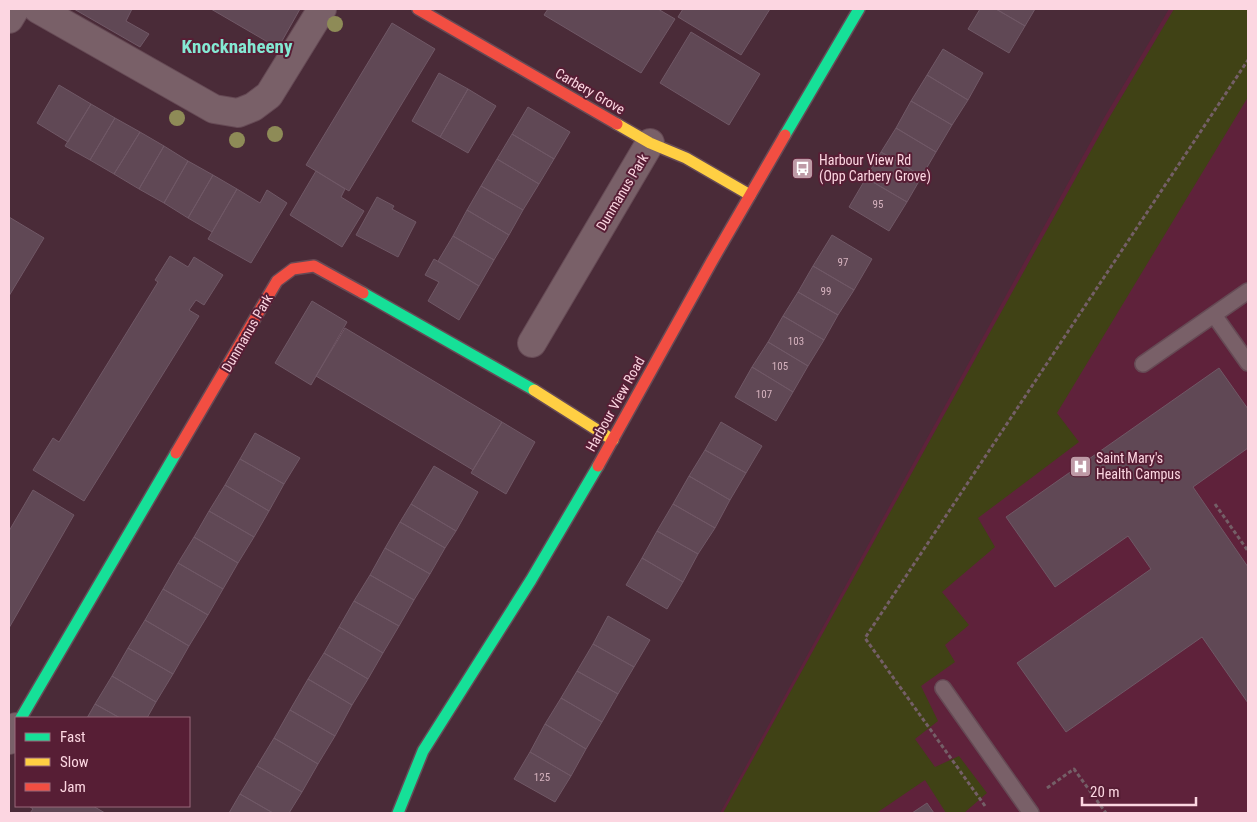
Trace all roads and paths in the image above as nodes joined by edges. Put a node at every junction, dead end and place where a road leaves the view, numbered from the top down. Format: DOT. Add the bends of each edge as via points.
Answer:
graph roads {
  1 [pos="15,9"];
  2 [pos="38,9"];
  3 [pos="322,9"];
  4 [pos="418,9"];
  5 [pos="859,9"];
  6 [pos="9,19"];
  7 [pos="1248,60"];
  8 [pos="650,144"];
  9 [pos="750,195"];
  10 [pos="1248,291"];
  11 [pos="1214,315"];
  12 [pos="532,343"];
  13 [pos="1248,363"];
  14 [pos="1144,364"];
  15 [pos="613,440"];
  16 [pos="1215,504"];
  17 [pos="1248,551"];
  18 [pos="943,688"];
  19 [pos="22,717"];
  20 [pos="15,729"];
  21 [pos="9,740"];
  22 [pos="1040,793"];
  23 [pos="985,806"];
  24 [pos="398,813"];
  25 [pos="1031,813"];
  26 [pos="1106,813"];
  1 -- 6 [label="street"];
  2 -- 3 [label="street" via="214,109 238,112 253,107 268,95"];
  4 -- 8 [label="street, Carbery Grove"];
  5 -- 9 [label="street, Harbour View Road"];
  7 -- 23 [label="path" via="865,638"];
  8 -- 9 [label="street, Carbery Grove" via="686,158"];
  8 -- 12 [label="street, Dunmanus Park"];
  9 -- 15 [label="street, Harbour View Road"];
  10 -- 11 [label="lane"];
  11 -- 13 [label="lane"];
  11 -- 14 [label="lane"];
  15 -- 19 [label="street, Dunmanus Park" via="524,383 314,266 293,269 277,281"];
  15 -- 24 [label="street, Harbour View Road" via="531,580 423,751"];
  16 -- 17 [label="path"];
  18 -- 25 [label="lane"];
  20 -- 21 [label="street"];
  22 -- 26 [label="path" via="1074,769"];
}
